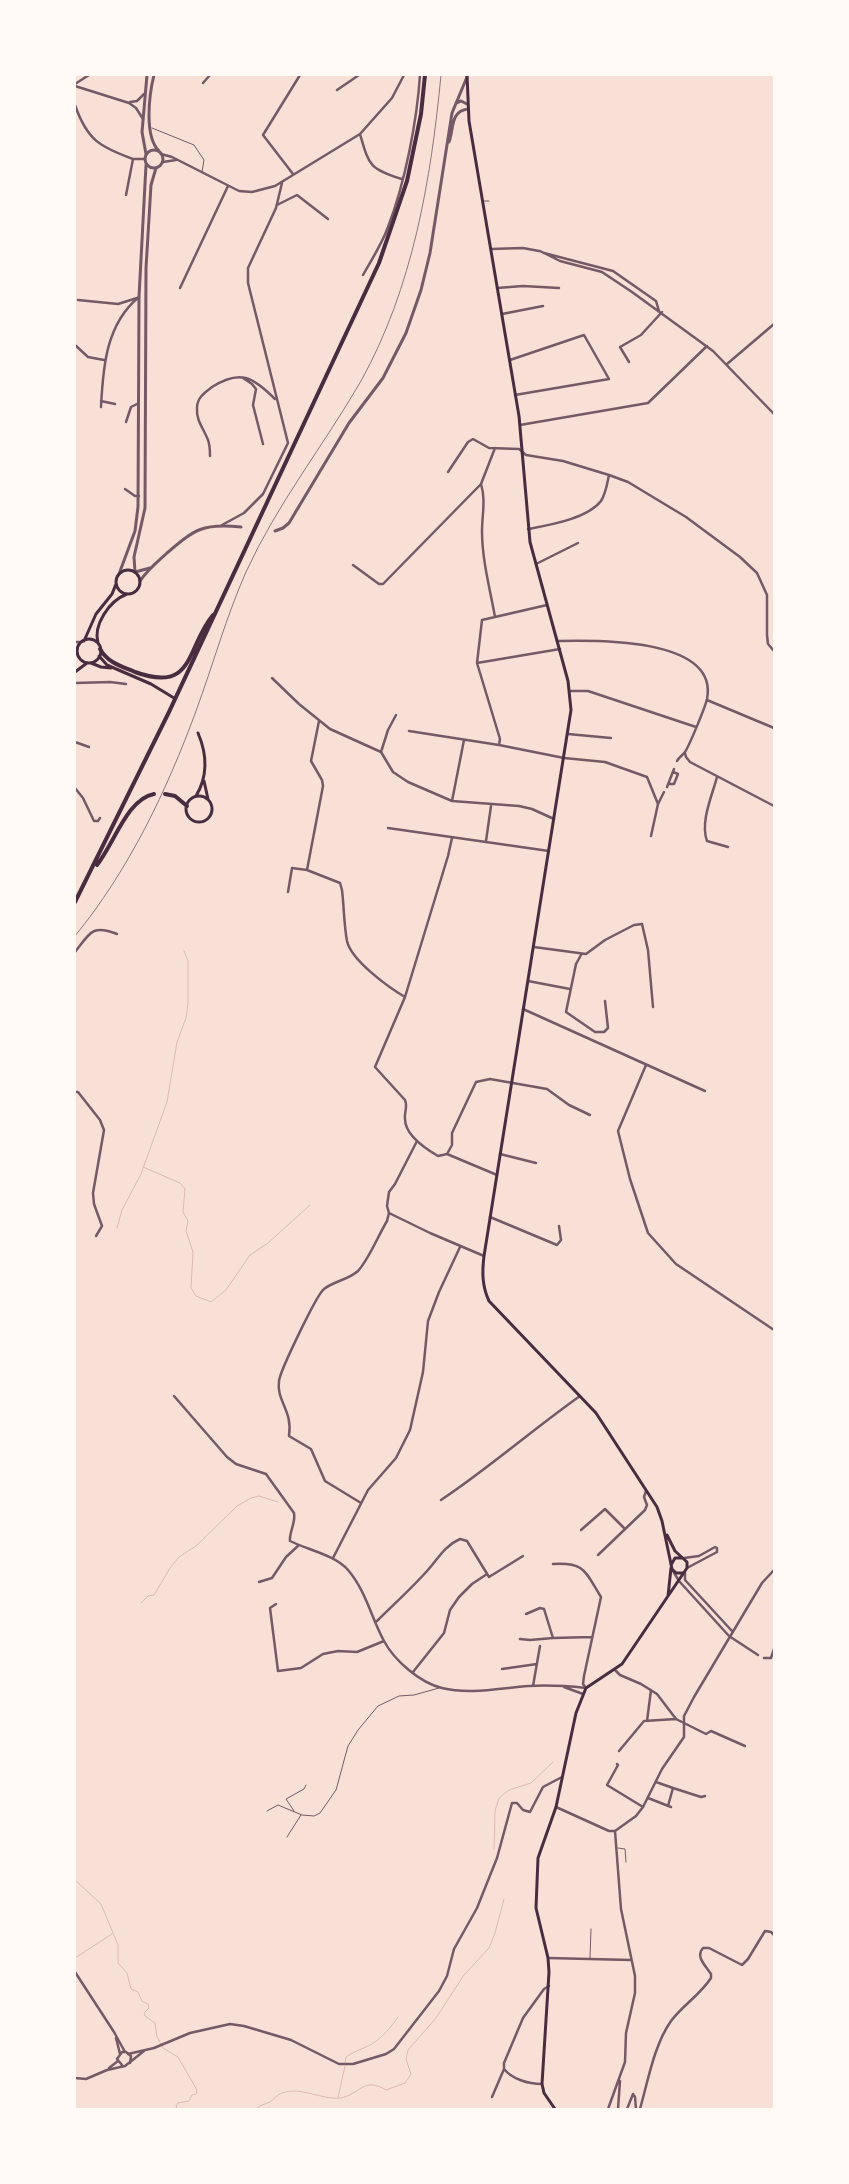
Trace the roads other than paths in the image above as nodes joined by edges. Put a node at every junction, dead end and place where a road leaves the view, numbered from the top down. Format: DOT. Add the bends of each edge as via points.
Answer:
graph roads {
  1 [pos="89,75"];
  2 [pos="147,75"];
  3 [pos="154,75"];
  4 [pos="210,75"];
  5 [pos="300,75"];
  6 [pos="359,75"];
  7 [pos="404,75"];
  8 [pos="420,75"];
  9 [pos="425,75"];
  10 [pos="467,76"];
  11 [pos="203,83"];
  12 [pos="75,85"];
  13 [pos="337,90"];
  14 [pos="144,94"];
  15 [pos="129,102"];
  16 [pos="455,103"];
  17 [pos="467,104"];
  18 [pos="75,105"];
  19 [pos="468,109"];
  20 [pos="143,119"];
  21 [pos="150,127"];
  22 [pos="360,134"];
  23 [pos="448,145"];
  24 [pos="160,152"];
  25 [pos="146,154"];
  26 [pos="133,159"];
  27 [pos="144,159"];
  28 [pos="178,160"];
  29 [pos="163,162"];
  30 [pos="146,164"];
  31 [pos="156,168"];
  32 [pos="202,172"];
  33 [pos="293,174"];
  34 [pos="402,178"];
  35 [pos="282,182"];
  36 [pos="228,186"];
  37 [pos="126,195"];
  38 [pos="483,201"];
  39 [pos="489,201"];
  40 [pos="277,206"];
  41 [pos="328,219"];
  42 [pos="491,249"];
  43 [pos="540,251"];
  44 [pos="363,275"];
  45 [pos="180,288"];
  46 [pos="497,288"];
  47 [pos="559,288"];
  48 [pos="139,297"];
  49 [pos="78,300"];
  50 [pos="543,306"];
  51 [pos="660,312"];
  52 [pos="502,314"];
  53 [pos="774,324"];
  54 [pos="75,345"];
  55 [pos="707,346"];
  56 [pos="104,360"];
  57 [pos="510,360"];
  58 [pos="628,362"];
  59 [pos="727,364"];
  60 [pos="239,376"];
  61 [pos="515,395"];
  62 [pos="276,400"];
  63 [pos="101,402"];
  64 [pos="115,404"];
  65 [pos="137,404"];
  66 [pos="101,407"];
  67 [pos="774,414"];
  68 [pos="126,422"];
  69 [pos="520,425"];
  70 [pos="263,444"];
  71 [pos="495,448"];
  72 [pos="521,451"];
  73 [pos="210,456"];
  74 [pos="448,472"];
  75 [pos="610,475"];
  76 [pos="481,484"];
  77 [pos="125,489"];
  78 [pos="139,496"];
  79 [pos="222,525"];
  80 [pos="241,527"];
  81 [pos="528,529"];
  82 [pos="276,530"];
  83 [pos="578,543"];
  84 [pos="536,564"];
  85 [pos="352,565"];
  86 [pos="150,568"];
  87 [pos="135,572"];
  88 [pos="119,574"];
  89 [pos="140,581"];
  90 [pos="116,583"];
  91 [pos="129,594"];
  92 [pos="548,604"];
  93 [pos="216,611"];
  94 [pos="495,617"];
  95 [pos="557,641"];
  96 [pos="75,642"];
  97 [pos="83,642"];
  98 [pos="100,648"];
  99 [pos="560,649"];
  100 [pos="76,651"];
  101 [pos="774,651"];
  102 [pos="99,656"];
  103 [pos="75,659"];
  104 [pos="89,663"];
  105 [pos="477,663"];
  106 [pos="111,668"];
  107 [pos="75,672"];
  108 [pos="272,678"];
  109 [pos="76,682"];
  110 [pos="126,684"];
  111 [pos="570,691"];
  112 [pos="174,698"];
  113 [pos="707,700"];
  114 [pos="396,715"];
  115 [pos="319,721"];
  116 [pos="696,727"];
  117 [pos="774,728"];
  118 [pos="410,731"];
  119 [pos="198,734"];
  120 [pos="568,734"];
  121 [pos="611,738"];
  122 [pos="464,740"];
  123 [pos="75,742"];
  124 [pos="499,745"];
  125 [pos="88,747"];
  126 [pos="381,752"];
  127 [pos="685,752"];
  128 [pos="564,758"];
  129 [pos="677,761"];
  130 [pos="673,771"];
  131 [pos="717,777"];
  132 [pos="204,779"];
  133 [pos="75,788"];
  134 [pos="664,792"];
  135 [pos="154,794"];
  136 [pos="165,794"];
  137 [pos="196,796"];
  138 [pos="208,800"];
  139 [pos="452,801"];
  140 [pos="658,804"];
  141 [pos="187,806"];
  142 [pos="491,806"];
  143 [pos="774,806"];
  144 [pos="100,818"];
  145 [pos="554,819"];
  146 [pos="388,828"];
  147 [pos="651,836"];
  148 [pos="452,838"];
  149 [pos="486,842"];
  150 [pos="728,847"];
  151 [pos="549,851"];
  152 [pos="92,870"];
  153 [pos="308,870"];
  154 [pos="288,892"];
  155 [pos="75,902"];
  156 [pos="117,934"];
  157 [pos="534,947"];
  158 [pos="75,952"];
  159 [pos="581,955"];
  160 [pos="528,981"];
  161 [pos="570,989"];
  162 [pos="404,997"];
  163 [pos="605,1001"];
  164 [pos="653,1006"];
  165 [pos="523,1010"];
  166 [pos="646,1065"];
  167 [pos="512,1083"];
  168 [pos="705,1091"];
  169 [pos="75,1092"];
  170 [pos="590,1115"];
  171 [pos="417,1141"];
  172 [pos="447,1154"];
  173 [pos="500,1154"];
  174 [pos="536,1163"];
  175 [pos="497,1175"];
  176 [pos="389,1212"];
  177 [pos="490,1217"];
  178 [pos="560,1226"];
  179 [pos="96,1236"];
  180 [pos="460,1247"];
  181 [pos="484,1256"];
  182 [pos="774,1330"];
  183 [pos="174,1396"];
  184 [pos="581,1396"];
  185 [pos="646,1491"];
  186 [pos="441,1500"];
  187 [pos="361,1503"];
  188 [pos="664,1528"];
  189 [pos="625,1529"];
  190 [pos="581,1530"];
  191 [pos="299,1545"];
  192 [pos="598,1555"];
  193 [pos="523,1556"];
  194 [pos="333,1558"];
  195 [pos="682,1558"];
  196 [pos="553,1564"];
  197 [pos="671,1566"];
  198 [pos="774,1570"];
  199 [pos="673,1571"];
  200 [pos="685,1571"];
  201 [pos="487,1574"];
  202 [pos="679,1581"];
  203 [pos="259,1582"];
  204 [pos="667,1599"];
  205 [pos="276,1604"];
  206 [pos="526,1614"];
  207 [pos="376,1621"];
  208 [pos="732,1631"];
  209 [pos="729,1636"];
  210 [pos="592,1637"];
  211 [pos="554,1638"];
  212 [pos="520,1639"];
  213 [pos="384,1641"];
  214 [pos="540,1646"];
  215 [pos="774,1649"];
  216 [pos="758,1655"];
  217 [pos="764,1658"];
  218 [pos="537,1664"];
  219 [pos="502,1668"];
  220 [pos="615,1670"];
  221 [pos="413,1672"];
  222 [pos="533,1686"];
  223 [pos="560,1686"];
  224 [pos="440,1688"];
  225 [pos="586,1688"];
  226 [pos="651,1690"];
  227 [pos="583,1694"];
  228 [pos="676,1719"];
  229 [pos="647,1721"];
  230 [pos="684,1723"];
  231 [pos="745,1746"];
  232 [pos="619,1751"];
  233 [pos="617,1764"];
  234 [pos="563,1777"];
  235 [pos="656,1782"];
  236 [pos="306,1785"];
  237 [pos="673,1788"];
  238 [pos="704,1796"];
  239 [pos="648,1798"];
  240 [pos="556,1807"];
  241 [pos="643,1807"];
  242 [pos="267,1812"];
  243 [pos="294,1812"];
  244 [pos="302,1815"];
  245 [pos="616,1830"];
  246 [pos="287,1837"];
  247 [pos="617,1848"];
  248 [pos="626,1862"];
  249 [pos="591,1929"];
  250 [pos="774,1935"];
  251 [pos="548,1958"];
  252 [pos="590,1959"];
  253 [pos="631,1960"];
  254 [pos="75,1972"];
  255 [pos="549,1986"];
  256 [pos="114,2032"];
  257 [pos="145,2050"];
  258 [pos="127,2053"];
  259 [pos="120,2054"];
  260 [pos="118,2061"];
  261 [pos="129,2064"];
  262 [pos="122,2065"];
  263 [pos="504,2069"];
  264 [pos="107,2070"];
  265 [pos="75,2078"];
  266 [pos="620,2079"];
  267 [pos="542,2084"];
  268 [pos="492,2097"];
  269 [pos="555,2109"];
  270 [pos="608,2109"];
  271 [pos="618,2109"];
  272 [pos="627,2109"];
  273 [pos="636,2109"];
  274 [pos="640,2109"];
  1 -- 12 [label="street"];
  2 -- 14 [label="street"];
  3 -- 21 [label="street"];
  4 -- 11 [label="street"];
  5 -- 33 [label="street" via="264,135"];
  6 -- 13 [label="street"];
  7 -- 22 [label="street" via="392,98"];
  8 -- 34 [label="street"];
  9 -- 93 [label="highway" via="415,149 388,240"];
  10 -- 16 [label="street"];
  10 -- 17 [label="main road"];
  12 -- 15 [label="street"];
  14 -- 15 [label="street" via="138,101"];
  14 -- 20 [label="street"];
  15 -- 20 [label="street"];
  16 -- 17 [label="street"];
  16 -- 23 [label="street"];
  17 -- 19 [label="main road"];
  18 -- 26 [label="street" via="86,132 96,142"];
  19 -- 23 [label="street" via="455,115"];
  19 -- 38 [label="main road"];
  20 -- 25 [label="street"];
  21 -- 24 [label="street" via="152,141"];
  21 -- 32 [label="lane" via="194,145 204,160"];
  22 -- 33 [label="street"];
  22 -- 34 [label="street" via="372,166"];
  23 -- 82 [label="street" via="427,269 401,344 383,378 350,423 289,523"];
  24 -- 25 [label="street" via="151,150"];
  24 -- 28 [label="street"];
  24 -- 29 [label="street"];
  25 -- 27 [label="street"];
  26 -- 27 [label="street"];
  26 -- 37 [label="street"];
  27 -- 30 [label="street"];
  28 -- 29 [label="street"];
  28 -- 32 [label="street"];
  29 -- 31 [label="street"];
  30 -- 31 [label="street"];
  30 -- 48 [label="street"];
  31 -- 87 [label="street" via="151,180 146,268 145,508 134,556"];
  32 -- 36 [label="street"];
  33 -- 35 [label="street"];
  34 -- 44 [label="street" via="389,226"];
  35 -- 36 [label="street" via="248,193"];
  35 -- 40 [label="street"];
  36 -- 45 [label="street"];
  38 -- 39 [label="lane"];
  38 -- 42 [label="main road"];
  40 -- 41 [label="street" via="297,195"];
  40 -- 62 [label="street" via="248,268"];
  42 -- 43 [label="street"];
  42 -- 46 [label="main road"];
  43 -- 51 [label="street" via="560,261 602,272"];
  43 -- 51 [label="street" via="613,271 656,301"];
  46 -- 47 [label="street"];
  46 -- 52 [label="main road"];
  48 -- 49 [label="street" via="118,304"];
  48 -- 56 [label="street" via="119,318"];
  48 -- 65 [label="street"];
  50 -- 52 [label="street"];
  51 -- 55 [label="street"];
  51 -- 58 [label="street" via="641,335 620,347"];
  52 -- 57 [label="main road"];
  53 -- 59 [label="street"];
  54 -- 56 [label="street" via="88,358"];
  55 -- 59 [label="street"];
  55 -- 69 [label="street" via="648,403"];
  56 -- 63 [label="street"];
  57 -- 61 [label="main road"];
  57 -- 61 [label="street" via="584,335 609,379"];
  59 -- 67 [label="street"];
  60 -- 62 [label="street" via="258,384"];
  60 -- 70 [label="street" via="256,389 253,405"];
  60 -- 73 [label="street" via="222,381 199,400 197,417 208,441"];
  61 -- 69 [label="main road"];
  62 -- 79 [label="street" via="288,443 263,494 244,512"];
  63 -- 64 [label="street"];
  63 -- 66 [label="street"];
  65 -- 68 [label="street" via="131,407"];
  65 -- 78 [label="street"];
  69 -- 72 [label="main road"];
  71 -- 72 [label="street"];
  71 -- 74 [label="street" via="471,440"];
  71 -- 76 [label="street"];
  72 -- 75 [label="street" via="526,455 563,461"];
  72 -- 81 [label="main road"];
  75 -- 81 [label="street" via="605,493 592,509 555,524"];
  75 -- 101 [label="street" via="628,482 686,517 757,573 767,597 766,635"];
  76 -- 85 [label="street" via="383,584"];
  76 -- 94 [label="street" via="484,496 483,549"];
  77 -- 78 [label="street"];
  78 -- 88 [label="street" via="135,531"];
  79 -- 80 [label="street"];
  79 -- 86 [label="street" via="190,534"];
  81 -- 84 [label="main road"];
  83 -- 84 [label="street"];
  84 -- 92 [label="main road"];
  86 -- 87 [label="street"];
  86 -- 89 [label="street"];
  87 -- 88 [label="main road" via="125,570"];
  87 -- 89 [label="main road"];
  88 -- 90 [label="main road"];
  89 -- 91 [label="main road" via="136,591"];
  90 -- 91 [label="main road" via="122,592"];
  90 -- 97 [label="main road" via="112,594 99,608"];
  91 -- 98 [label="main road" via="116,600 102,619 97,635"];
  92 -- 94 [label="street"];
  92 -- 95 [label="main road"];
  93 -- 98 [label="highway" via="187,662 169,677 149,677 117,665"];
  93 -- 152 [label="highway"];
  94 -- 105 [label="street" via="482,620"];
  95 -- 99 [label="main road"];
  95 -- 113 [label="street" via="586,640 645,646 683,656 696,664 705,680"];
  96 -- 97 [label="street"];
  97 -- 98 [label="main road" via="94,642"];
  97 -- 100 [label="main road"];
  98 -- 102 [label="main road"];
  99 -- 105 [label="street"];
  99 -- 111 [label="main road"];
  100 -- 103 [label="main road"];
  100 -- 104 [label="main road" via="81,660"];
  102 -- 104 [label="main road"];
  102 -- 106 [label="main road"];
  104 -- 106 [label="main road"];
  104 -- 107 [label="main road"];
  105 -- 124 [label="street" via="500,739"];
  106 -- 112 [label="main road" via="151,684"];
  108 -- 115 [label="street"];
  109 -- 110 [label="street"];
  111 -- 116 [label="street" via="585,690"];
  111 -- 120 [label="main road"];
  113 -- 116 [label="street"];
  113 -- 117 [label="street"];
  114 -- 126 [label="street"];
  115 -- 126 [label="street" via="335,732"];
  115 -- 153 [label="street" via="311,761 323,786"];
  116 -- 127 [label="street"];
  118 -- 122 [label="street"];
  119 -- 132 [label="main road" via="205,759"];
  120 -- 121 [label="street"];
  120 -- 128 [label="main road"];
  122 -- 124 [label="street"];
  122 -- 139 [label="street"];
  123 -- 125 [label="street"];
  124 -- 128 [label="street"];
  126 -- 139 [label="street" via="399,777"];
  127 -- 129 [label="street"];
  127 -- 131 [label="street" via="690,762"];
  128 -- 140 [label="street" via="605,762 647,777"];
  128 -- 145 [label="main road"];
  130 -- 130 [label="street" via="667,785 674,784 678,774"];
  131 -- 143 [label="street"];
  131 -- 150 [label="street" via="705,835 707,841"];
  132 -- 137 [label="main road"];
  132 -- 138 [label="main road"];
  133 -- 144 [label="street" via="94,821"];
  134 -- 140 [label="street"];
  135 -- 152 [label="highway" via="135,805 107,852"];
  136 -- 141 [label="highway" via="175,796"];
  137 -- 138 [label="main road"];
  137 -- 141 [label="main road"];
  138 -- 141 [label="main road" via="212,811 201,821 190,817"];
  139 -- 142 [label="street"];
  140 -- 147 [label="street"];
  142 -- 145 [label="street" via="532,809"];
  142 -- 149 [label="street"];
  145 -- 151 [label="main road"];
  146 -- 148 [label="street"];
  148 -- 149 [label="street"];
  148 -- 162 [label="street"];
  149 -- 151 [label="street"];
  151 -- 157 [label="main road"];
  152 -- 155 [label="highway"];
  153 -- 154 [label="street" via="292,868"];
  153 -- 162 [label="street" via="340,883 347,942 352,952"];
  156 -- 158 [label="street" via="94,930"];
  157 -- 159 [label="street"];
  157 -- 160 [label="main road"];
  159 -- 161 [label="street"];
  159 -- 164 [label="street" via="634,925 642,924"];
  160 -- 161 [label="street"];
  160 -- 165 [label="main road"];
  161 -- 163 [label="street" via="566,1012 599,1033 608,1028"];
  162 -- 171 [label="street" via="375,1067 405,1100 404,1119"];
  165 -- 166 [label="street"];
  165 -- 167 [label="main road"];
  166 -- 168 [label="street"];
  166 -- 182 [label="street" via="618,1131 648,1233 676,1264"];
  167 -- 170 [label="street" via="547,1089"];
  167 -- 172 [label="street" via="476,1082 452,1133 452,1145"];
  167 -- 173 [label="main road"];
  169 -- 179 [label="street" via="84,1099 104,1130 93,1194 102,1226"];
  171 -- 172 [label="street" via="438,1156"];
  171 -- 176 [label="street" via="389,1192"];
  172 -- 175 [label="street"];
  173 -- 174 [label="street"];
  173 -- 175 [label="main road"];
  175 -- 177 [label="main road"];
  176 -- 180 [label="street"];
  176 -- 187 [label="street" via="387,1222 358,1271 322,1291 279,1378 280,1397 291,1424 289,1436 311,1449 325,1481"];
  177 -- 178 [label="street" via="557,1245 561,1240"];
  177 -- 181 [label="main road"];
  180 -- 181 [label="street"];
  180 -- 187 [label="street" via="428,1321 423,1374 410,1430 396,1458"];
  181 -- 184 [label="main road" via="482,1278 489,1301"];
  183 -- 191 [label="street" via="227,1457 236,1464 266,1474 272,1480 294,1513 290,1541"];
  184 -- 185 [label="main road"];
  184 -- 186 [label="street" via="483,1472"];
  185 -- 188 [label="main road" via="657,1507"];
  185 -- 189 [label="street" via="646,1508"];
  187 -- 194 [label="street"];
  188 -- 195 [label="main road"];
  188 -- 197 [label="main road"];
  189 -- 190 [label="street" via="605,1509"];
  189 -- 192 [label="street"];
  191 -- 194 [label="street"];
  191 -- 203 [label="street" via="272,1578"];
  193 -- 201 [label="street" via="489,1577"];
  194 -- 207 [label="street" via="347,1569 360,1587"];
  195 -- 197 [label="main road" via="675,1558"];
  195 -- 200 [label="main road" via="687,1562"];
  195 -- 200 [label="street" via="698,1556 715,1547 718,1550"];
  196 -- 210 [label="street" via="580,1566 601,1596"];
  197 -- 199 [label="main road"];
  197 -- 204 [label="main road"];
  198 -- 208 [label="street"];
  199 -- 200 [label="main road"];
  199 -- 202 [label="street"];
  200 -- 202 [label="main road"];
  200 -- 208 [label="street" via="684,1580"];
  201 -- 207 [label="street" via="467,1541 460,1539 444,1549 428,1571"];
  201 -- 221 [label="street" via="459,1597 450,1610 444,1633"];
  202 -- 204 [label="main road"];
  202 -- 209 [label="street"];
  204 -- 220 [label="main road"];
  205 -- 213 [label="street" via="270,1608 278,1671 301,1668 323,1654 357,1652"];
  206 -- 211 [label="street" via="544,1609"];
  207 -- 213 [label="street"];
  208 -- 209 [label="street"];
  209 -- 216 [label="street"];
  209 -- 230 [label="street" via="687,1710"];
  210 -- 211 [label="street"];
  210 -- 225 [label="street" via="583,1683"];
  211 -- 212 [label="street"];
  213 -- 221 [label="street"];
  214 -- 218 [label="street"];
  215 -- 217 [label="street" via="771,1658"];
  218 -- 219 [label="street"];
  218 -- 222 [label="street"];
  220 -- 225 [label="main road"];
  220 -- 226 [label="street"];
  221 -- 224 [label="street"];
  222 -- 223 [label="street"];
  222 -- 224 [label="street" via="490,1690"];
  223 -- 225 [label="street"];
  223 -- 227 [label="street"];
  224 -- 244 [label="lane" via="399,1696 378,1706 348,1746 336,1790 320,1813"];
  225 -- 227 [label="main road"];
  226 -- 228 [label="street" via="665,1702"];
  226 -- 229 [label="street"];
  227 -- 234 [label="main road"];
  228 -- 229 [label="street"];
  228 -- 230 [label="street"];
  229 -- 232 [label="street"];
  230 -- 231 [label="street" via="706,1734 711,1730"];
  230 -- 235 [label="street" via="684,1737"];
  233 -- 241 [label="street" via="607,1785"];
  234 -- 240 [label="main road"];
  234 -- 257 [label="street" via="543,1787 530,1812 514,1802 510,1806 497,1858 477,1908 454,1949 447,1976 440,1990 394,2049 353,2064 339,2064 291,2040 230,2024 197,2031"];
  235 -- 237 [label="street"];
  235 -- 239 [label="street"];
  236 -- 243 [label="lane" via="286,1799"];
  237 -- 238 [label="street"];
  237 -- 239 [label="street" via="670,1806"];
  239 -- 241 [label="street"];
  240 -- 245 [label="street" via="605,1830"];
  240 -- 251 [label="main road" via="536,1872 537,1919"];
  241 -- 245 [label="street"];
  242 -- 243 [label="lane" via="278,1805"];
  243 -- 244 [label="lane"];
  244 -- 246 [label="lane"];
  245 -- 247 [label="street"];
  247 -- 248 [label="lane" via="625,1849"];
  247 -- 253 [label="street" via="621,1908"];
  249 -- 252 [label="lane"];
  250 -- 274 [label="street" via="765,1931 742,1965 703,1948 699,1957 711,1978 670,2022"];
  251 -- 252 [label="street"];
  251 -- 255 [label="main road"];
  252 -- 253 [label="street"];
  253 -- 266 [label="street" via="635,1992"];
  254 -- 256 [label="street"];
  255 -- 263 [label="street" via="523,2018"];
  255 -- 267 [label="main road"];
  256 -- 258 [label="street"];
  256 -- 259 [label="street"];
  257 -- 258 [label="street"];
  257 -- 261 [label="street"];
  258 -- 259 [label="street"];
  258 -- 261 [label="street" via="131,2058"];
  259 -- 260 [label="street"];
  260 -- 262 [label="street"];
  260 -- 264 [label="street"];
  261 -- 262 [label="street"];
  262 -- 264 [label="street"];
  263 -- 267 [label="street" via="525,2082"];
  263 -- 268 [label="street"];
  264 -- 265 [label="street" via="86,2079"];
  266 -- 270 [label="street"];
  266 -- 271 [label="street"];
  267 -- 269 [label="main road"];
  272 -- 273 [label="street" via="632,2094"];
}
